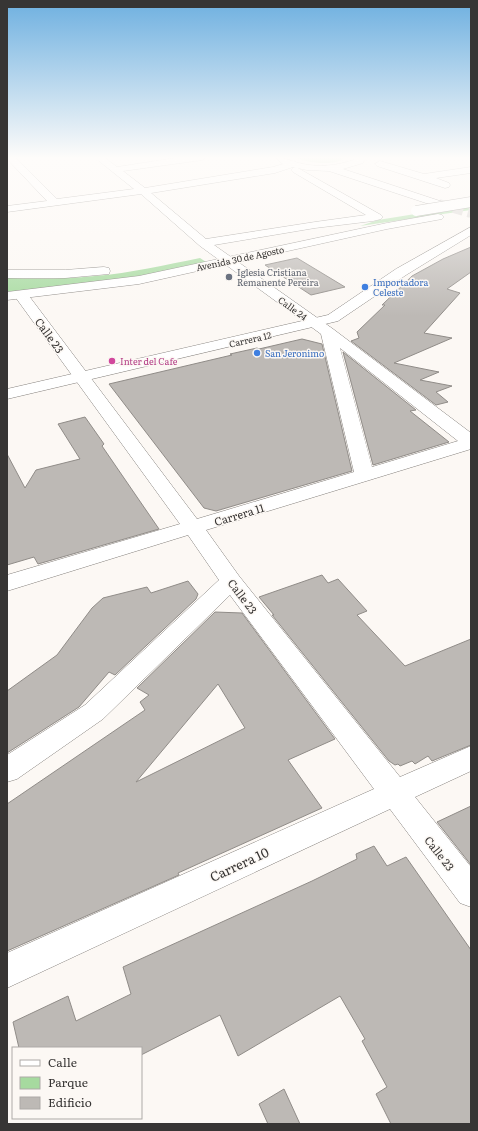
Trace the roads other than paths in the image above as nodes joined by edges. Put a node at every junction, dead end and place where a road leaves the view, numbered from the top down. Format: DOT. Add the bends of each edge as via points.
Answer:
graph roads {
  1 [pos="165,210"];
  2 [pos="363,210"];
  3 [pos="423,210"];
  4 [pos="471,212"];
  5 [pos="375,217"];
  6 [pos="471,230"];
  7 [pos="204,243"];
  8 [pos="222,256"];
  9 [pos="174,260"];
  10 [pos="114,270"];
  11 [pos="7,274"];
  12 [pos="14,296"];
  13 [pos="322,327"];
  14 [pos="81,378"];
  15 [pos="7,394"];
  16 [pos="471,443"];
  17 [pos="366,476"];
  18 [pos="195,528"];
  19 [pos="231,581"];
  20 [pos="7,583"];
  21 [pos="471,758"];
  22 [pos="7,770"];
  23 [pos="394,793"];
  24 [pos="471,892"];
  25 [pos="7,971"];
  1 -- 7 [label="street, Calle 24"];
  2 -- 5 [label="street"];
  3 -- 5 [label="street, Avenida 30 de Agosto, bridge"];
  4 -- 8 [label="street, Avenida 30 de Agosto"];
  5 -- 7 [label="street" via="315,224"];
  5 -- 8 [label="street, Avenida 30 de Agosto"];
  6 -- 13 [label="street, Carrera 12" via="401,272"];
  7 -- 8 [label="street, Calle 24"];
  8 -- 9 [label="street, Avenida 30 de Agosto"];
  8 -- 12 [label="street, Avenida 30 de Agosto" via="140,280"];
  8 -- 13 [label="street, Calle 24"];
  10 -- 11 [label="street" via="65,274"];
  12 -- 14 [label="street, Calle 23"];
  13 -- 14 [label="street, Carrera 12"];
  13 -- 16 [label="street, Calle 24"];
  13 -- 17 [label="street"];
  14 -- 15 [label="street, Carrera 12"];
  14 -- 18 [label="street, Calle 23"];
  16 -- 17 [label="street, Carrera 11"];
  17 -- 18 [label="street, Carrera 11"];
  18 -- 19 [label="street, Calle 23"];
  18 -- 20 [label="street, Carrera 11"];
  19 -- 22 [label="street" via="94,712"];
  19 -- 23 [label="street, Calle 23"];
  21 -- 23 [label="street, Carrera 10"];
  23 -- 24 [label="street, Calle 23"];
  23 -- 25 [label="street, Carrera 10"];
}
